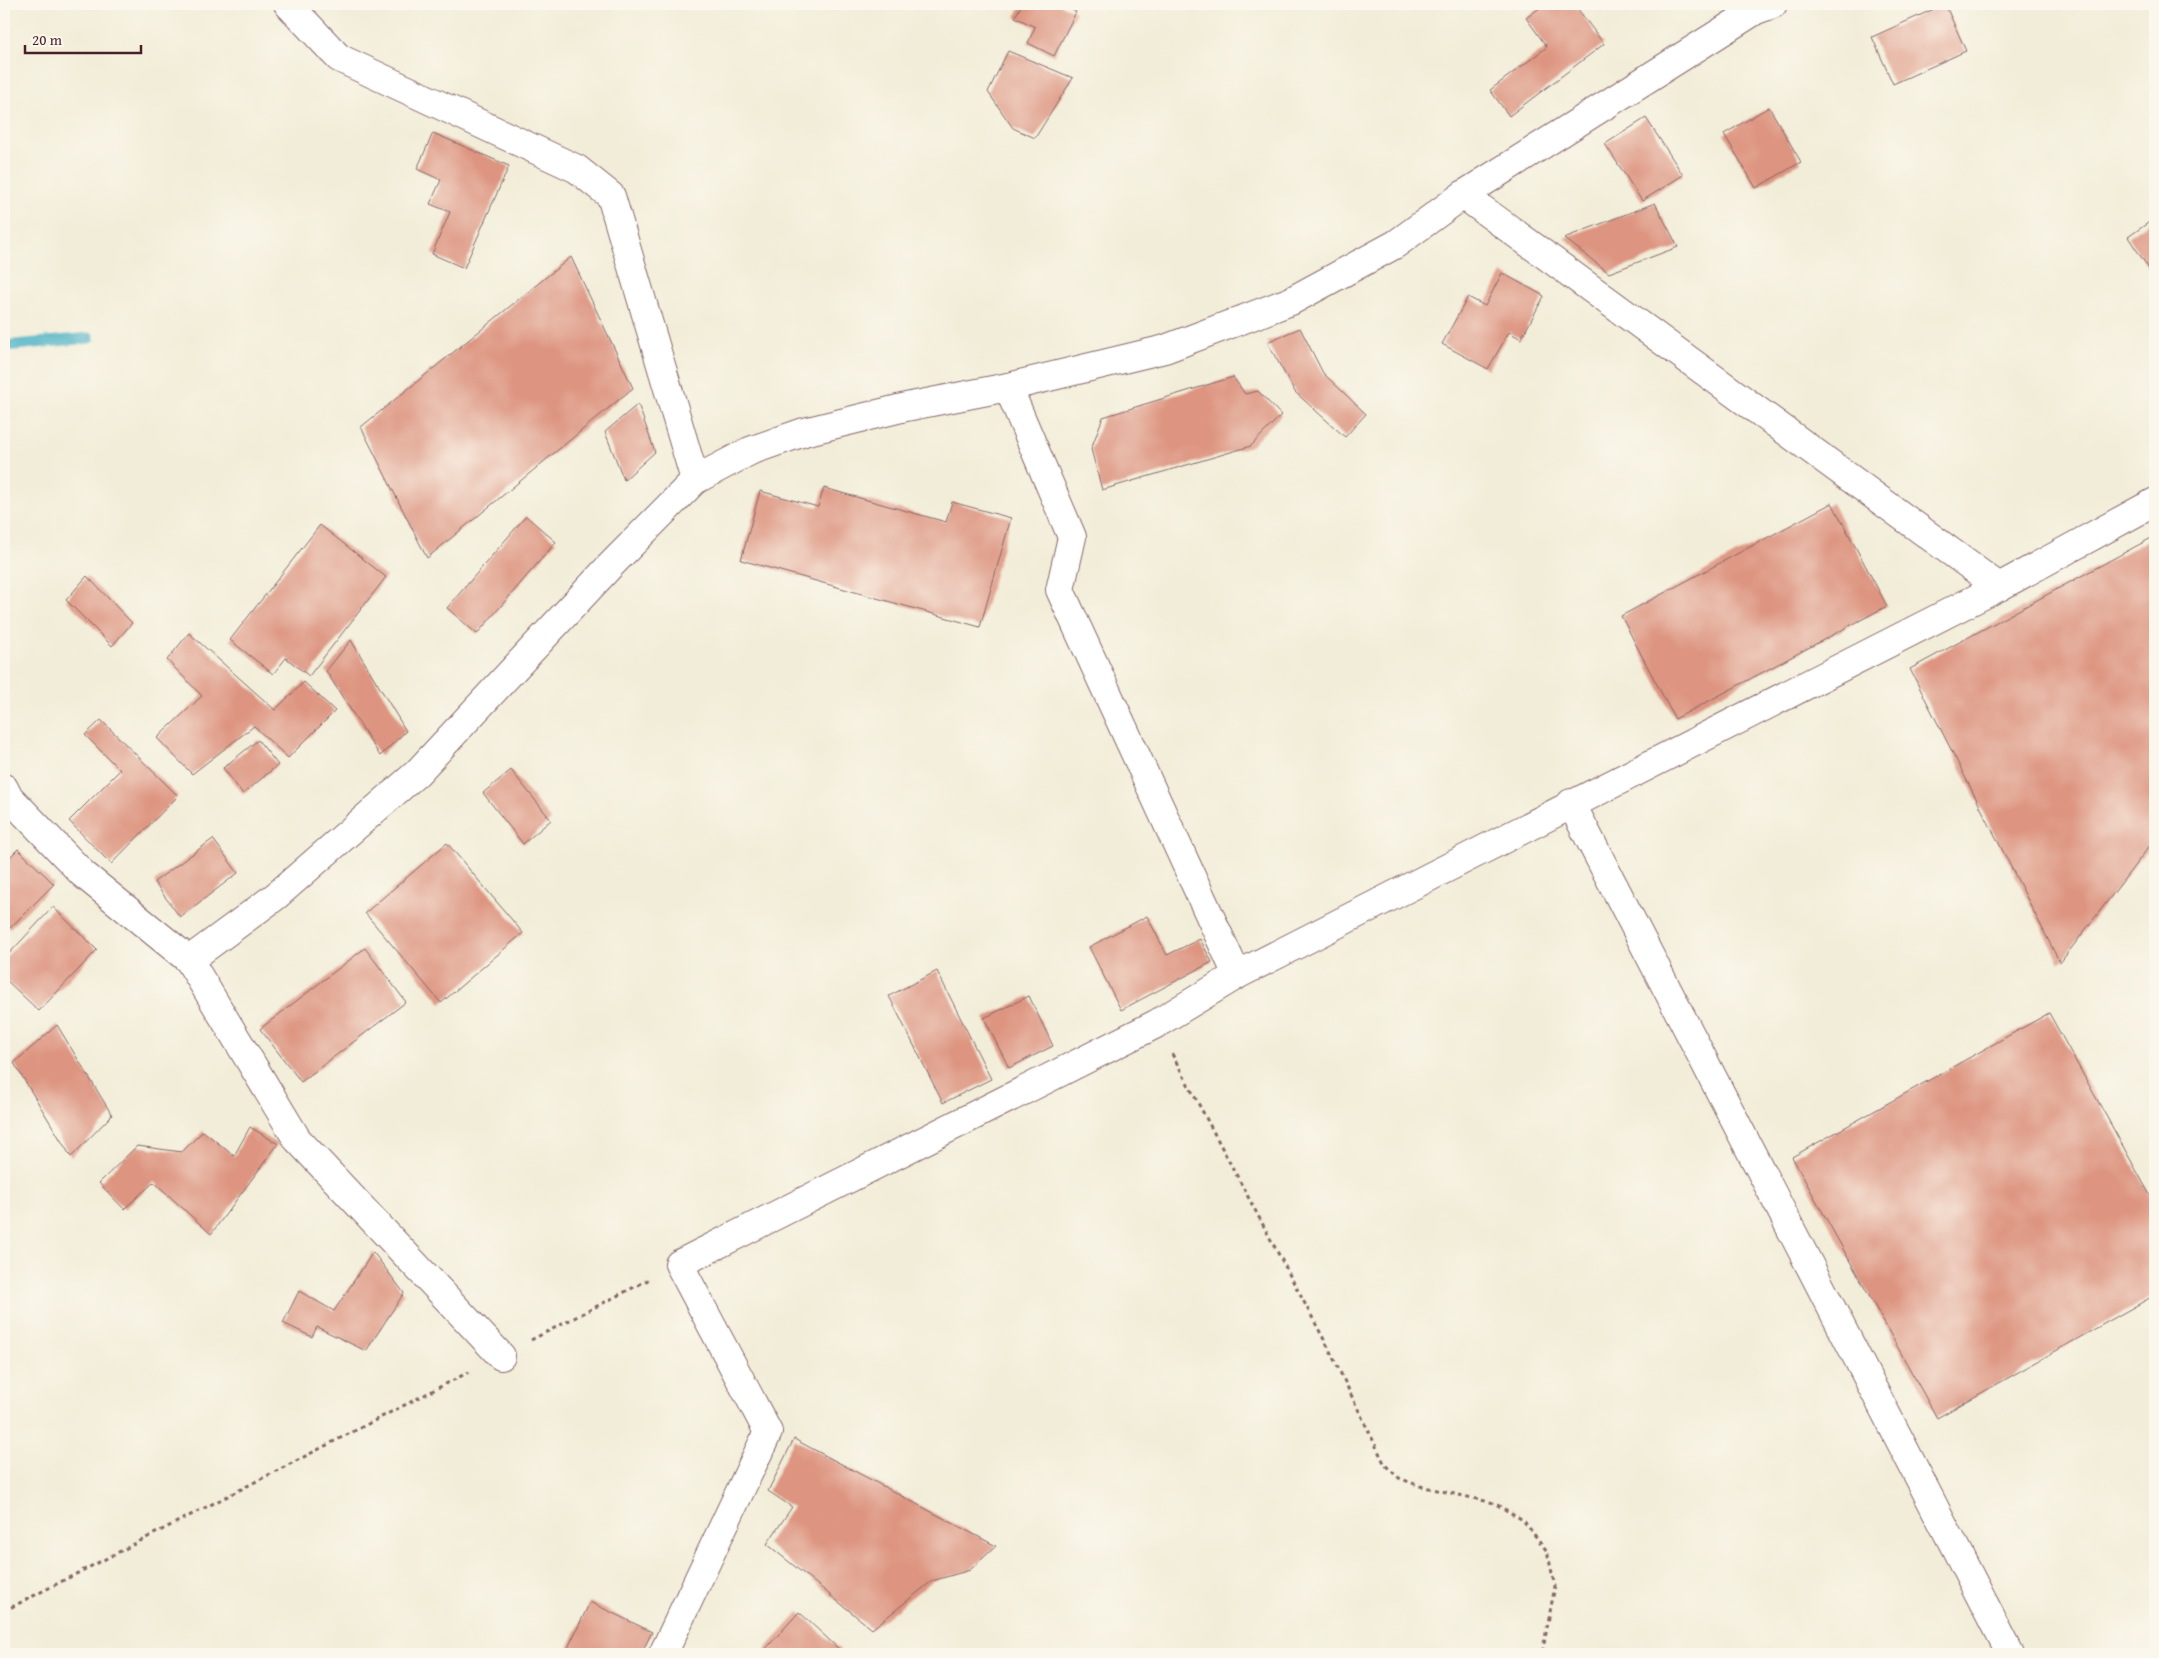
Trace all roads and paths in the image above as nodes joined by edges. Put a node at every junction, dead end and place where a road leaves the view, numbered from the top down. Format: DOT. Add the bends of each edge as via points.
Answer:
graph roads {
  1 [pos="288,4"];
  2 [pos="1774,4"];
  3 [pos="1463,195"];
  4 [pos="1008,387"];
  5 [pos="694,480"];
  6 [pos="2155,502"];
  7 [pos="1998,587"];
  8 [pos="5,795"];
  9 [pos="1571,803"];
  10 [pos="190,960"];
  11 [pos="1237,975"];
  12 [pos="1156,1024"];
  13 [pos="679,1264"];
  14 [pos="500,1356"];
  15 [pos="4,1611"];
  16 [pos="663,1654"];
  17 [pos="1542,1654"];
  18 [pos="2010,1654"];
  1 -- 5 [label="street" via="339,58 577,169 611,196"];
  2 -- 3 [label="street" via="1748,15"];
  3 -- 4 [label="street" via="1396,244 1291,301 1165,349"];
  3 -- 7 [label="street"];
  4 -- 5 [label="street" via="804,432 750,451"];
  4 -- 11 [label="street" via="1072,537 1060,590"];
  5 -- 10 [label="street" via="417,773 276,896"];
  6 -- 7 [label="street"];
  7 -- 9 [label="street"];
  8 -- 10 [label="street" via="84,874"];
  9 -- 11 [label="street"];
  9 -- 18 [label="street"];
  10 -- 14 [label="street" via="297,1139"];
  11 -- 12 [label="street"];
  12 -- 13 [label="street"];
  12 -- 17 [label="path" via="1328,1347 1385,1465 1399,1478 1420,1486 1494,1502 1523,1520 1547,1551 1555,1586"];
  13 -- 14 [label="path"];
  13 -- 16 [label="street" via="768,1432"];
  14 -- 15 [label="path"];
}
